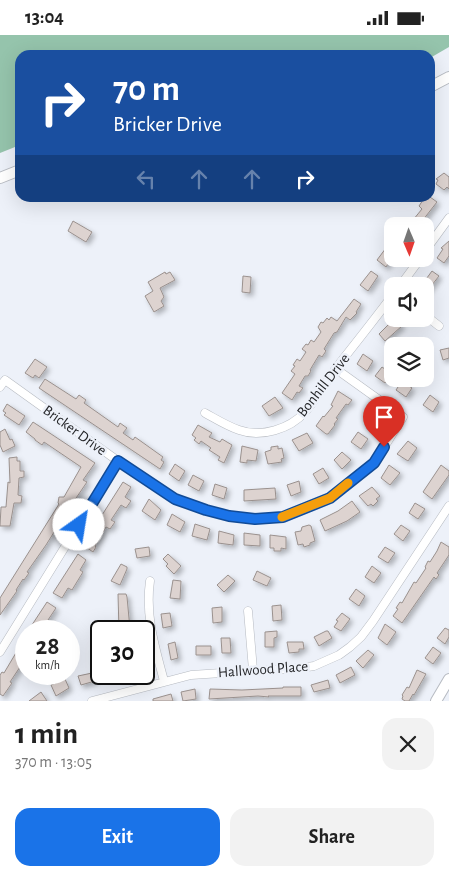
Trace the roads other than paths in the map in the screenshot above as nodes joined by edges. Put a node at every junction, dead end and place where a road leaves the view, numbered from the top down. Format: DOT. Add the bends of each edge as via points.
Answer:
graph roads {
  1 [pos="449,77"];
  2 [pos="435,84"];
  3 [pos="15,172"];
  4 [pos="0,178"];
  5 [pos="449,218"];
  6 [pos="434,239"];
  7 [pos="384,306"];
  8 [pos="434,322"];
  9 [pos="439,326"];
  10 [pos="336,369"];
  11 [pos="0,387"];
  12 [pos="205,413"];
  13 [pos="118,461"];
  14 [pos="449,506"];
  15 [pos="150,581"];
  16 [pos="248,611"];
  17 [pos="0,652"];
  18 [pos="253,671"];
  19 [pos="164,681"];
  20 [pos="448,683"];
  21 [pos="92,701"];
  22 [pos="436,701"];
  1 -- 2 [label="main road"];
  3 -- 4 [label="main road"];
  5 -- 6 [label="street"];
  7 -- 10 [label="street, Bonhill Drive"];
  8 -- 9 [label="street"];
  10 -- 12 [label="street, Bonhill Drive" via="305,412 295,421 274,430 241,431"];
  10 -- 13 [label="street, Bricker Drive" via="403,417 374,463 330,498 283,517 255,519 229,516 175,499"];
  11 -- 13 [label="street, Bricker Drive" via="5,379"];
  13 -- 17 [label="street"];
  14 -- 18 [label="street, Hallwood Place" via="373,621 350,647 314,666"];
  15 -- 19 [label="street" via="150,627"];
  16 -- 18 [label="street"];
  18 -- 19 [label="street, Hallwood Place" via="191,675"];
  19 -- 21 [label="street, Hallwood Place"];
  20 -- 22 [label="main road"];
}
